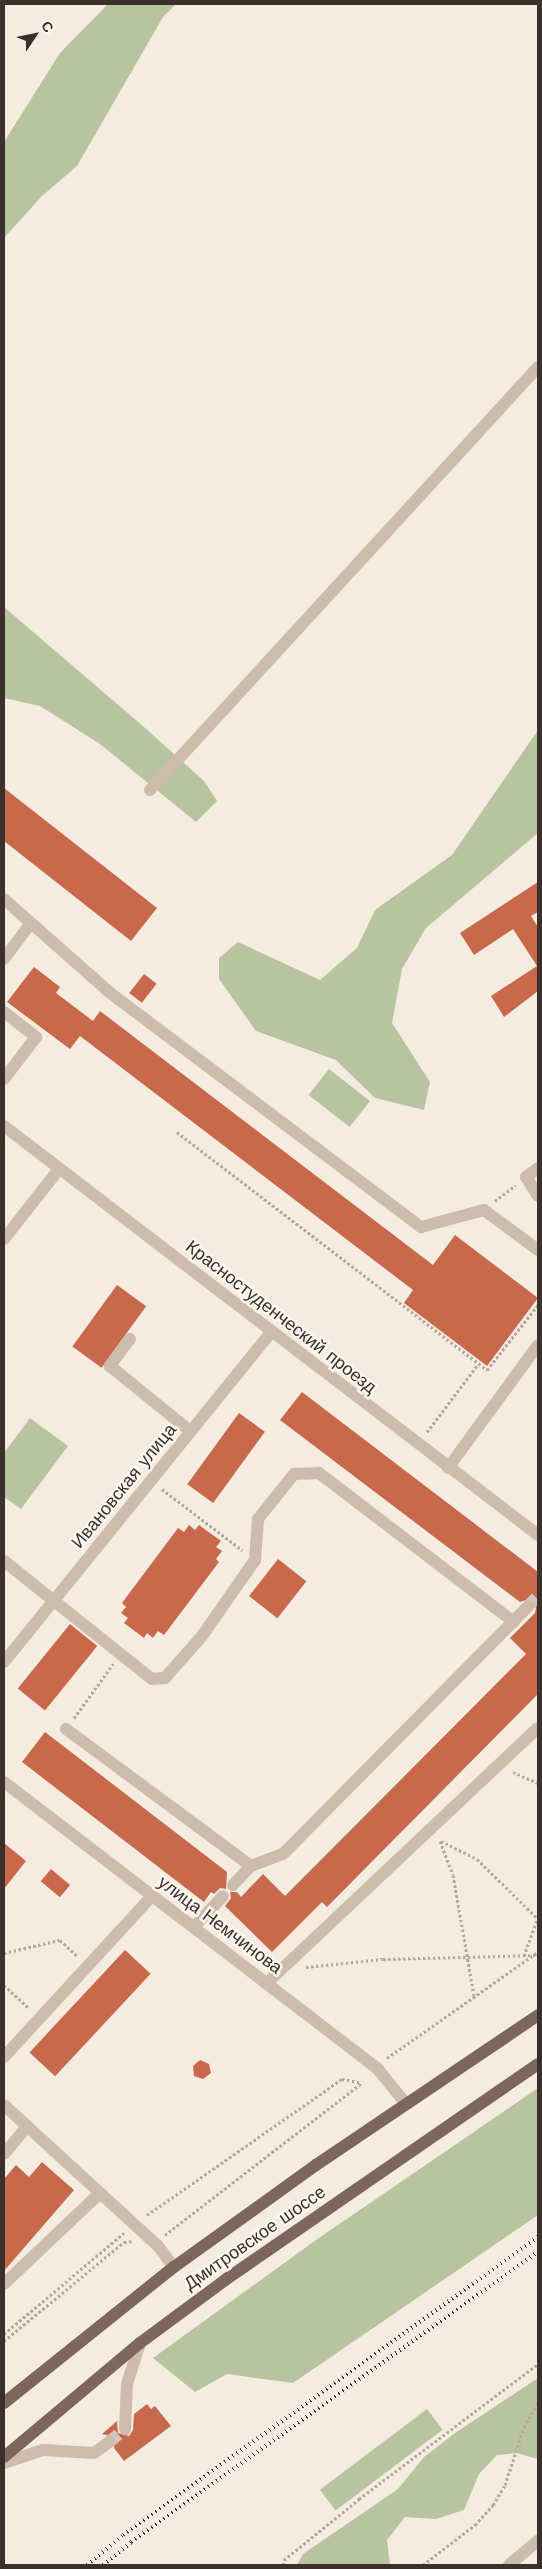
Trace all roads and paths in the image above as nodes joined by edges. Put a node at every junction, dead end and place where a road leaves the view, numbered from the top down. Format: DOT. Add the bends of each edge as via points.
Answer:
graph roads {
  1 [pos="538,367"];
  2 [pos="150,790"];
  3 [pos="4,899"];
  4 [pos="31,923"];
  5 [pos="4,959"];
  6 [pos="4,1012"];
  7 [pos="4,1078"];
  8 [pos="4,1126"];
  9 [pos="177,1132"];
  10 [pos="538,1168"];
  11 [pos="59,1169"];
  12 [pos="526,1177"];
  13 [pos="538,1196"];
  14 [pos="484,1210"];
  15 [pos="4,1239"];
  16 [pos="538,1250"];
  17 [pos="538,1305"];
  18 [pos="271,1332"];
  19 [pos="130,1340"];
  20 [pos="538,1345"];
  21 [pos="478,1364"];
  22 [pos="190,1431"];
  23 [pos="427,1433"];
  24 [pos="448,1468"];
  25 [pos="151,1480"];
  26 [pos="538,1535"];
  27 [pos="254,1560"];
  28 [pos="4,1561"];
  29 [pos="54,1601"];
  30 [pos="528,1606"];
  31 [pos="514,1622"];
  32 [pos="121,1654"];
  33 [pos="4,1662"];
  34 [pos="538,1728"];
  35 [pos="66,1729"];
  36 [pos="499,1766"];
  37 [pos="4,1782"];
  38 [pos="538,1784"];
  39 [pos="430,1830"];
  40 [pos="440,1840"];
  41 [pos="252,1866"];
  42 [pos="233,1885"];
  43 [pos="152,1896"];
  44 [pos="223,1896"];
  45 [pos="538,1918"];
  46 [pos="194,1927"];
  47 [pos="4,1953"];
  48 [pos="536,1954"];
  49 [pos="524,1956"];
  50 [pos="468,1958"];
  51 [pos="88,1966"];
  52 [pos="281,1970"];
  53 [pos="267,1983"];
  54 [pos="4,1985"];
  55 [pos="474,1995"];
  56 [pos="538,2015"];
  57 [pos="40,2018"];
  58 [pos="4,2057"];
  59 [pos="385,2060"];
  60 [pos="538,2064"];
  61 [pos="406,2104"];
  62 [pos="4,2105"];
  63 [pos="27,2127"];
  64 [pos="4,2154"];
  65 [pos="99,2194"];
  66 [pos="133,2225"];
  67 [pos="149,2239"];
  68 [pos="174,2268"];
  69 [pos="4,2284"];
  70 [pos="4,2334"];
  71 [pos="4,2341"];
  72 [pos="140,2343"];
  73 [pos="538,2364"];
  74 [pos="538,2403"];
  75 [pos="4,2404"];
  76 [pos="125,2429"];
  77 [pos="109,2442"];
  78 [pos="4,2457"];
  79 [pos="4,2463"];
  80 [pos="538,2541"];
  81 [pos="284,2565"];
  82 [pos="424,2565"];
  83 [pos="509,2565"];
  1 -- 2 [label="street"];
  3 -- 4 [label="street"];
  4 -- 5 [label="street"];
  4 -- 14 [label="street" via="110,992 421,1227"];
  6 -- 7 [label="street" via="36,1037"];
  8 -- 11 [label="street, Красностуденческий проезд"];
  9 -- 21 [label="path"];
  10 -- 12 [label="street"];
  11 -- 15 [label="street"];
  11 -- 18 [label="street, Красностуденческий проезд"];
  12 -- 13 [label="street"];
  12 -- 14 [label="path"];
  14 -- 16 [label="street"];
  17 -- 21 [label="path" via="487,1370"];
  18 -- 22 [label="street, Ивановская улица"];
  18 -- 24 [label="street, Красностуденческий проезд"];
  19 -- 22 [label="street" via="110,1366"];
  20 -- 24 [label="street"];
  21 -- 23 [label="path"];
  22 -- 25 [label="street, Ивановская улица"];
  24 -- 26 [label="street, Красностуденческий проезд"];
  25 -- 27 [label="path"];
  25 -- 29 [label="street, Ивановская улица"];
  27 -- 31 [label="street" via="258,1519 294,1474 319,1473"];
  27 -- 32 [label="street" via="202,1636 165,1678 152,1679"];
  28 -- 29 [label="street"];
  29 -- 32 [label="street"];
  29 -- 33 [label="street, Ивановская улица"];
  30 -- 31 [label="street"];
  31 -- 41 [label="street" via="283,1854"];
  32 -- 35 [label="path"];
  34 -- 36 [label="street"];
  35 -- 41 [label="street"];
  36 -- 38 [label="path"];
  36 -- 39 [label="street"];
  37 -- 43 [label="street, улица Немчинова"];
  39 -- 40 [label="path"];
  39 -- 52 [label="street"];
  40 -- 45 [label="path" via="477,1859"];
  40 -- 50 [label="path" via="452,1875"];
  41 -- 42 [label="street"];
  43 -- 46 [label="street, улица Немчинова"];
  43 -- 51 [label="street"];
  44 -- 46 [label="street"];
  45 -- 49 [label="path"];
  46 -- 53 [label="street, улица Немчинова"];
  47 -- 51 [label="path" via="60,1940"];
  48 -- 49 [label="path"];
  48 -- 55 [label="path"];
  49 -- 50 [label="path"];
  50 -- 52 [label="path" via="383,1960"];
  50 -- 55 [label="path"];
  51 -- 57 [label="street"];
  52 -- 53 [label="street"];
  53 -- 61 [label="street, улица Немчинова" via="377,2068"];
  54 -- 57 [label="path"];
  55 -- 59 [label="path"];
  56 -- 61 [label="main road, Дмитровское шоссе"];
  57 -- 58 [label="street"];
  60 -- 72 [label="main road, Дмитровское шоссе" via="339,2200"];
  61 -- 68 [label="main road, Дмитровское шоссе"];
  62 -- 63 [label="street"];
  63 -- 64 [label="street"];
  63 -- 65 [label="street"];
  65 -- 66 [label="street"];
  65 -- 69 [label="street"];
  66 -- 67 [label="street"];
  66 -- 67 [label="path" via="342,2079 362,2083 162,2237"];
  66 -- 70 [label="path"];
  67 -- 68 [label="street"];
  67 -- 71 [label="path" via="124,2242"];
  68 -- 75 [label="main road, Дмитровское шоссе"];
  72 -- 76 [label="street" via="127,2384"];
  72 -- 78 [label="main road, Дмитровское шоссе"];
  73 -- 81 [label="path" via="358,2498 284,2560"];
  74 -- 82 [label="path" via="524,2427 505,2485 493,2505 475,2526"];
  77 -- 79 [label="street" via="94,2453 43,2450"];
  80 -- 83 [label="street"];
}
